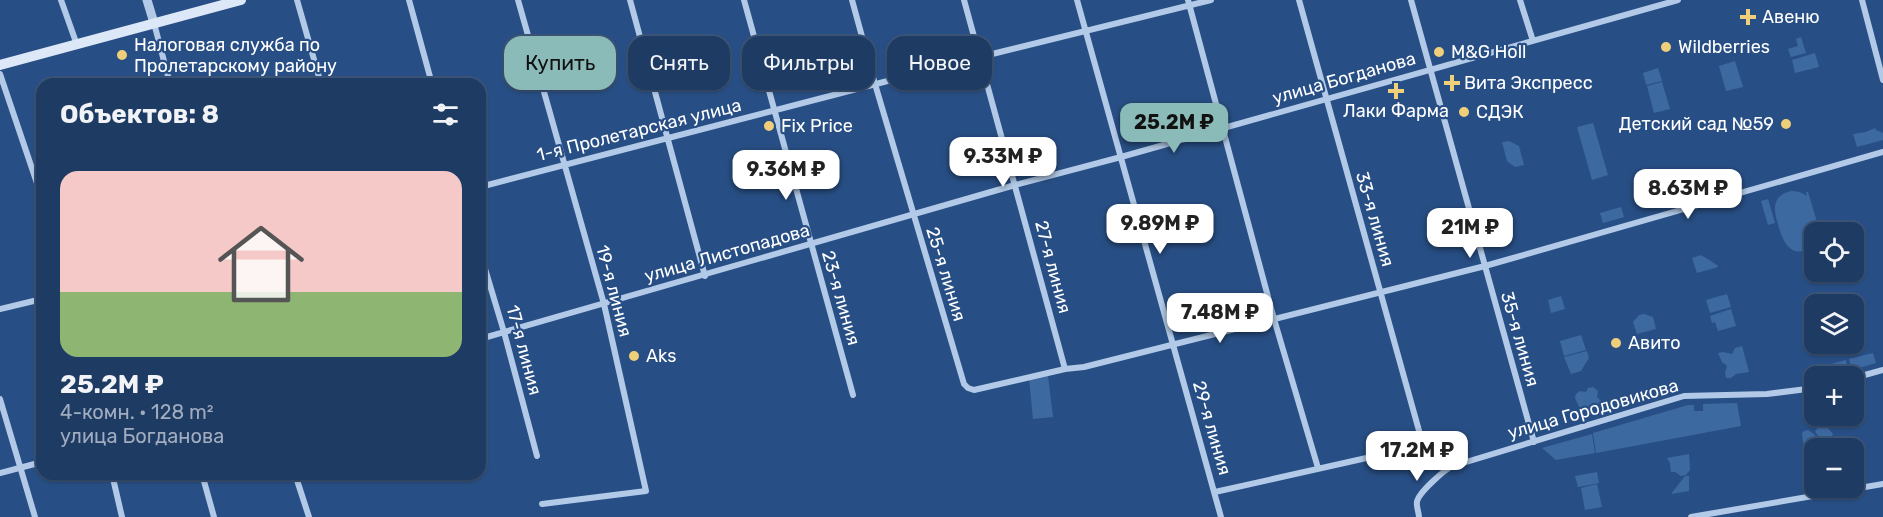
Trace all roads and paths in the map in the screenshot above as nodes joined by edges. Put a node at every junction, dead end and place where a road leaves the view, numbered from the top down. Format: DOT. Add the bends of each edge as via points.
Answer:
graph roads {
  1 [pos="61,0"];
  2 [pos="147,0"];
  3 [pos="241,0"];
  4 [pos="297,0"];
  5 [pos="409,0"];
  6 [pos="518,0"];
  7 [pos="630,0"];
  8 [pos="744,0"];
  9 [pos="852,0"];
  10 [pos="964,0"];
  11 [pos="1077,0"];
  12 [pos="1211,0"];
  13 [pos="1299,0"];
  14 [pos="1411,0"];
  15 [pos="1520,0"];
  16 [pos="1678,0"];
  17 [pos="1862,0"];
  18 [pos="1189,3"];
  19 [pos="1656,3"];
  20 [pos="154,23"];
  21 [pos="1085,30"];
  22 [pos="862,36"];
  23 [pos="974,36"];
  24 [pos="1533,41"];
  25 [pos="77,45"];
  26 [pos="992,54"];
  27 [pos="0,65"];
  28 [pos="1430,70"];
  29 [pos="0,74"];
  30 [pos="168,78"];
  31 [pos="319,78"];
  32 [pos="430,78"];
  33 [pos="1883,80"];
  34 [pos="887,81"];
  35 [pos="875,84"];
  36 [pos="853,90"];
  37 [pos="989,90"];
  38 [pos="1326,99"];
  39 [pos="774,111"];
  40 [pos="1223,128"];
  41 [pos="668,138"];
  42 [pos="1883,152"];
  43 [pos="1121,157"];
  44 [pos="564,164"];
  45 [pos="36,180"];
  46 [pos="486,185"];
  47 [pos="1015,185"];
  48 [pos="913,214"];
  49 [pos="811,245"];
  50 [pos="1485,266"];
  51 [pos="486,272"];
  52 [pos="705,276"];
  53 [pos="1380,291"];
  54 [pos="36,300"];
  55 [pos="604,304"];
  56 [pos="0,309"];
  57 [pos="1274,319"];
  58 [pos="504,332"];
  59 [pos="486,337"];
  60 [pos="1172,343"];
  61 [pos="1065,369"];
  62 [pos="1883,370"];
  63 [pos="1864,375"];
  64 [pos="1804,389"];
  65 [pos="853,395"];
  66 [pos="0,399"];
  67 [pos="1460,437"];
  68 [pos="1534,442"];
  69 [pos="1423,445"];
  70 [pos="537,456"];
  71 [pos="36,464"];
  72 [pos="21,468"];
  73 [pos="1318,468"];
  74 [pos="0,473"];
  75 [pos="113,480"];
  76 [pos="204,480"];
  77 [pos="297,480"];
  78 [pos="1883,484"];
  79 [pos="1215,492"];
  80 [pos="542,504"];
  81 [pos="35,517"];
  82 [pos="122,517"];
  83 [pos="214,517"];
  84 [pos="309,517"];
  85 [pos="1221,517"];
  86 [pos="1419,517"];
  87 [pos="1691,517"];
  1 -- 25 [label="street"];
  2 -- 20 [label="street"];
  3 -- 20 [label="main road"];
  4 -- 31 [label="street"];
  5 -- 32 [label="street"];
  6 -- 44 [label="street, 19-я линия"];
  7 -- 41 [label="street"];
  8 -- 39 [label="street, 23-я линия"];
  9 -- 22 [label="street, 25-я линия"];
  10 -- 23 [label="street, 27-я линия"];
  11 -- 21 [label="street, 29-я линия"];
  12 -- 18 [label="street, 1-я Пролетарская улица"];
  13 -- 38 [label="street, 33-я линия"];
  14 -- 28 [label="street, 35-я линия"];
  15 -- 24 [label="street"];
  16 -- 19 [label="street, улица Богданова"];
  17 -- 33 [label="street"];
  18 -- 21 [label="street, 1-я Пролетарская улица"];
  18 -- 40 [label="street"];
  19 -- 24 [label="street, улица Богданова"];
  20 -- 25 [label="main road"];
  20 -- 30 [label="street"];
  21 -- 26 [label="street, 1-я Пролетарская улица"];
  21 -- 43 [label="street, 29-я линия"];
  24 -- 28 [label="street, улица Богданова"];
  25 -- 27 [label="main road"];
  28 -- 38 [label="street, улица Богданова"];
  28 -- 50 [label="street, 35-я линия"];
  29 -- 45 [label="street"];
  34 -- 35 [label="street, 1-я Пролетарская улица"];
  35 -- 48 [label="street, 25-я линия"];
  36 -- 39 [label="street, 1-я Пролетарская улица"];
  37 -- 47 [label="street, 27-я линия"];
  38 -- 40 [label="street, улица Богданова"];
  38 -- 53 [label="street, 33-я линия"];
  39 -- 41 [label="street, 1-я Пролетарская улица"];
  39 -- 49 [label="street, 23-я линия"];
  40 -- 43 [label="street, улица Богданова"];
  40 -- 57 [label="street"];
  41 -- 44 [label="street, 1-я Пролетарская улица"];
  41 -- 52 [label="street"];
  42 -- 50 [label="street"];
  43 -- 47 [label="street, улица Богданова"];
  43 -- 60 [label="street, 29-я линия"];
  44 -- 46 [label="street, 1-я Пролетарская улица"];
  44 -- 55 [label="street, 19-я линия"];
  47 -- 48 [label="street, улица Богданова"];
  47 -- 61 [label="street, 27-я линия"];
  48 -- 49 [label="street, улица Листопадова"];
  48 -- 61 [label="street, 25-я линия" via="964,384 974,390"];
  49 -- 52 [label="street, улица Листопадова"];
  49 -- 65 [label="street, 23-я линия"];
  50 -- 53 [label="street"];
  50 -- 68 [label="street, 35-я линия"];
  51 -- 58 [label="street, 17-я линия"];
  52 -- 55 [label="street, улица Листопадова"];
  53 -- 57 [label="street"];
  53 -- 69 [label="street, 33-я линия"];
  54 -- 56 [label="street"];
  55 -- 58 [label="street, улица Листопадова"];
  55 -- 80 [label="street, 19-я линия" via="646,491"];
  57 -- 60 [label="street"];
  57 -- 73 [label="street"];
  58 -- 59 [label="street, улица Листопадова"];
  58 -- 70 [label="street, 17-я линия"];
  60 -- 61 [label="street"];
  60 -- 79 [label="street, 29-я линия"];
  62 -- 63 [label="street"];
  64 -- 68 [label="street, улица Городовикова" via="1682,397"];
  66 -- 72 [label="street"];
  67 -- 69 [label="street"];
  68 -- 86 [label="street, улица Городовикова" via="1444,471 1419,497"];
  69 -- 73 [label="street"];
  71 -- 72 [label="street"];
  72 -- 74 [label="street"];
  72 -- 81 [label="street"];
  73 -- 79 [label="street"];
  75 -- 82 [label="street"];
  76 -- 83 [label="street"];
  77 -- 84 [label="street"];
  78 -- 87 [label="street"];
  79 -- 85 [label="street, 29-я линия"];
}
